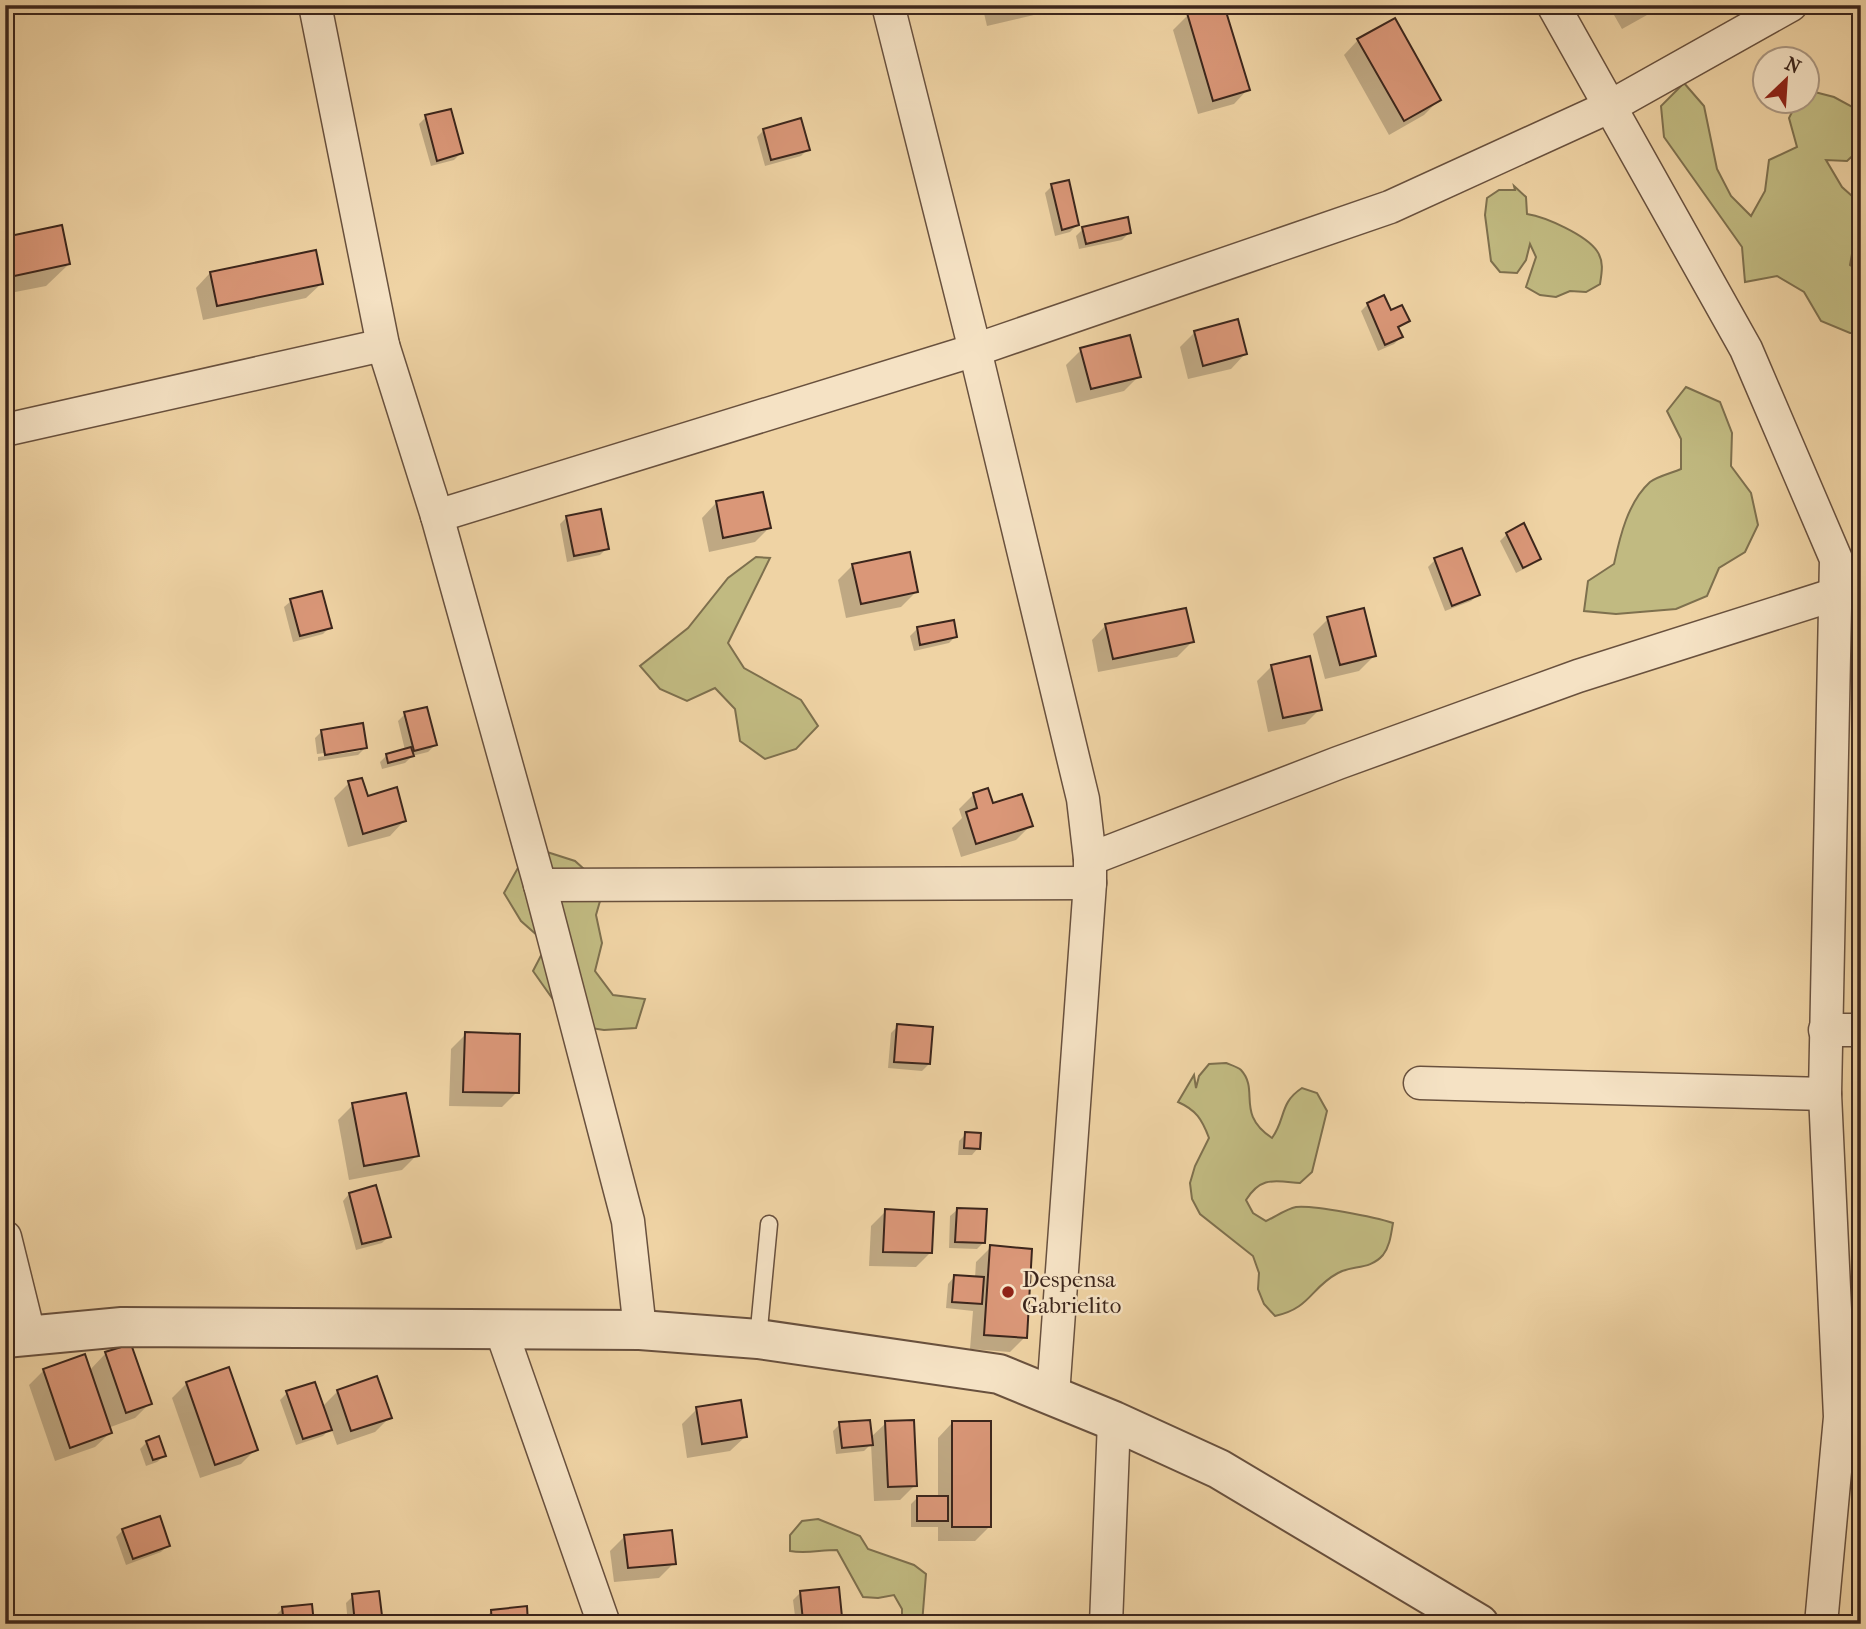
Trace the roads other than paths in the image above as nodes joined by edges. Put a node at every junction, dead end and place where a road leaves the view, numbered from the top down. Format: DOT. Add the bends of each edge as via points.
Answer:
graph roads {
  1 [pos="315,5"];
  2 [pos="888,5"];
  3 [pos="1553,5"];
  4 [pos="1791,5"];
  5 [pos="1611,106"];
  6 [pos="383,345"];
  7 [pos="975,350"];
  8 [pos="5,430"];
  9 [pos="437,516"];
  10 [pos="1848,553"];
  11 [pos="1836,594"];
  12 [pos="1090,871"];
  13 [pos="540,886"];
  14 [pos="1825,1030"];
  15 [pos="1861,1031"];
  16 [pos="1420,1083"];
  17 [pos="1825,1094"];
  18 [pos="769,1224"];
  19 [pos="5,1237"];
  20 [pos="501,1329"];
  21 [pos="640,1330"];
  22 [pos="17,1336"];
  23 [pos="758,1339"];
  24 [pos="1053,1395"];
  25 [pos="1114,1421"];
  26 [pos="604,1624"];
  27 [pos="1106,1624"];
  28 [pos="1479,1624"];
  29 [pos="1821,1624"];
  1 -- 6 [label="street"];
  2 -- 7 [label="street"];
  3 -- 5 [label="street"];
  4 -- 5 [label="street"];
  5 -- 7 [label="street" via="1390,207"];
  5 -- 10 [label="street" via="1746,349"];
  6 -- 8 [label="street"];
  6 -- 9 [label="street"];
  7 -- 9 [label="street"];
  7 -- 12 [label="street" via="1083,799"];
  9 -- 13 [label="street"];
  10 -- 11 [label="street"];
  11 -- 12 [label="street" via="1578,676 1338,763"];
  11 -- 14 [label="street"];
  12 -- 13 [label="street"];
  12 -- 24 [label="street"];
  13 -- 21 [label="street" via="628,1222"];
  14 -- 15 [label="street"];
  14 -- 17 [label="street"];
  16 -- 17 [label="street"];
  17 -- 29 [label="street" via="1840,1417"];
  18 -- 23 [label="lane"];
  19 -- 22 [label="street"];
  20 -- 21 [label="street"];
  20 -- 22 [label="street" via="122,1327"];
  20 -- 26 [label="street"];
  21 -- 23 [label="street"];
  23 -- 24 [label="street" via="999,1374"];
  24 -- 25 [label="street"];
  25 -- 27 [label="street"];
  25 -- 28 [label="street" via="1219,1469"];
}
